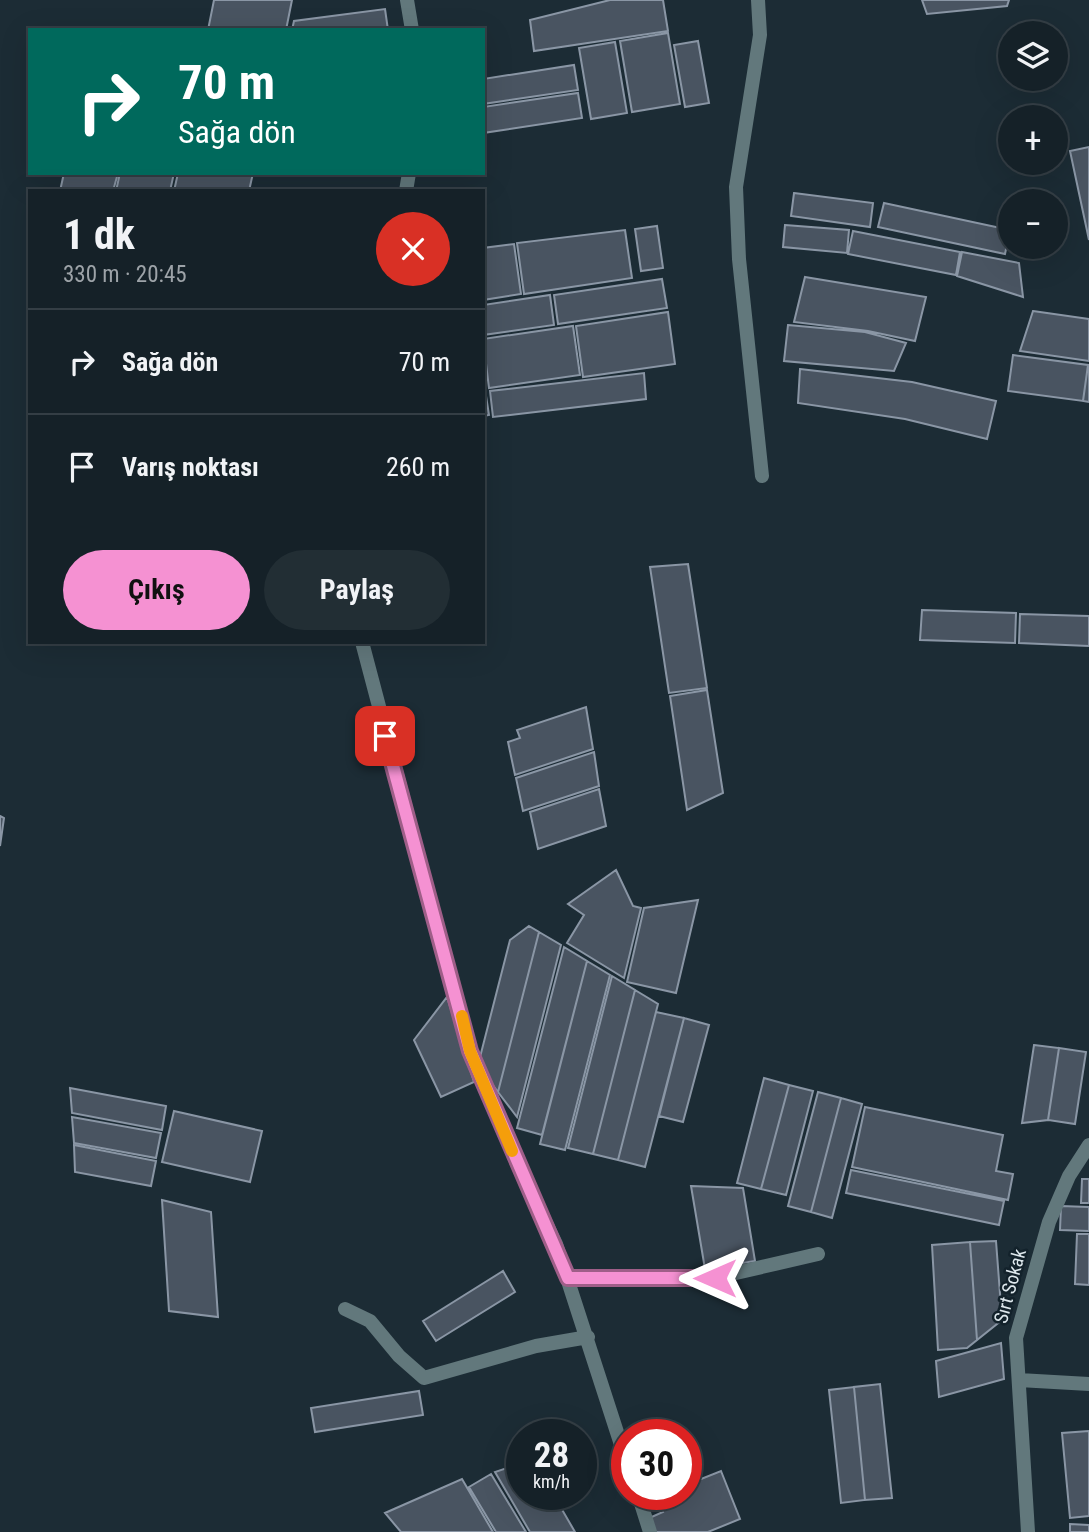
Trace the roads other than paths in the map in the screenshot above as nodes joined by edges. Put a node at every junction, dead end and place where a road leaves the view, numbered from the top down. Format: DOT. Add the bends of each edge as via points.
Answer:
graph roads {
  1 [pos="407,0"];
  2 [pos="758,0"];
  3 [pos="412,28"];
  4 [pos="762,475"];
  5 [pos="363,644"];
  6 [pos="1089,1145"];
  7 [pos="818,1254"];
  8 [pos="568,1278"];
  9 [pos="345,1309"];
  10 [pos="588,1337"];
  11 [pos="1019,1380"];
  12 [pos="1089,1384"];
  13 [pos="613,1419"];
  14 [pos="643,1510"];
  15 [pos="650,1532"];
  16 [pos="1028,1532"];
  1 -- 3 [label="street"];
  2 -- 4 [label="street" via="760,35 736,187"];
  5 -- 8 [label="street" via="470,1051"];
  6 -- 11 [label="street, Sırt Sokak" via="1049,1222 1027,1293 1016,1338"];
  7 -- 8 [label="street" via="715,1278"];
  8 -- 10 [label="street"];
  9 -- 10 [label="street" via="370,1321 424,1378 536,1346"];
  10 -- 13 [label="street"];
  11 -- 12 [label="street"];
  11 -- 16 [label="street, Sırt Sokak"];
  14 -- 15 [label="street"];
}
